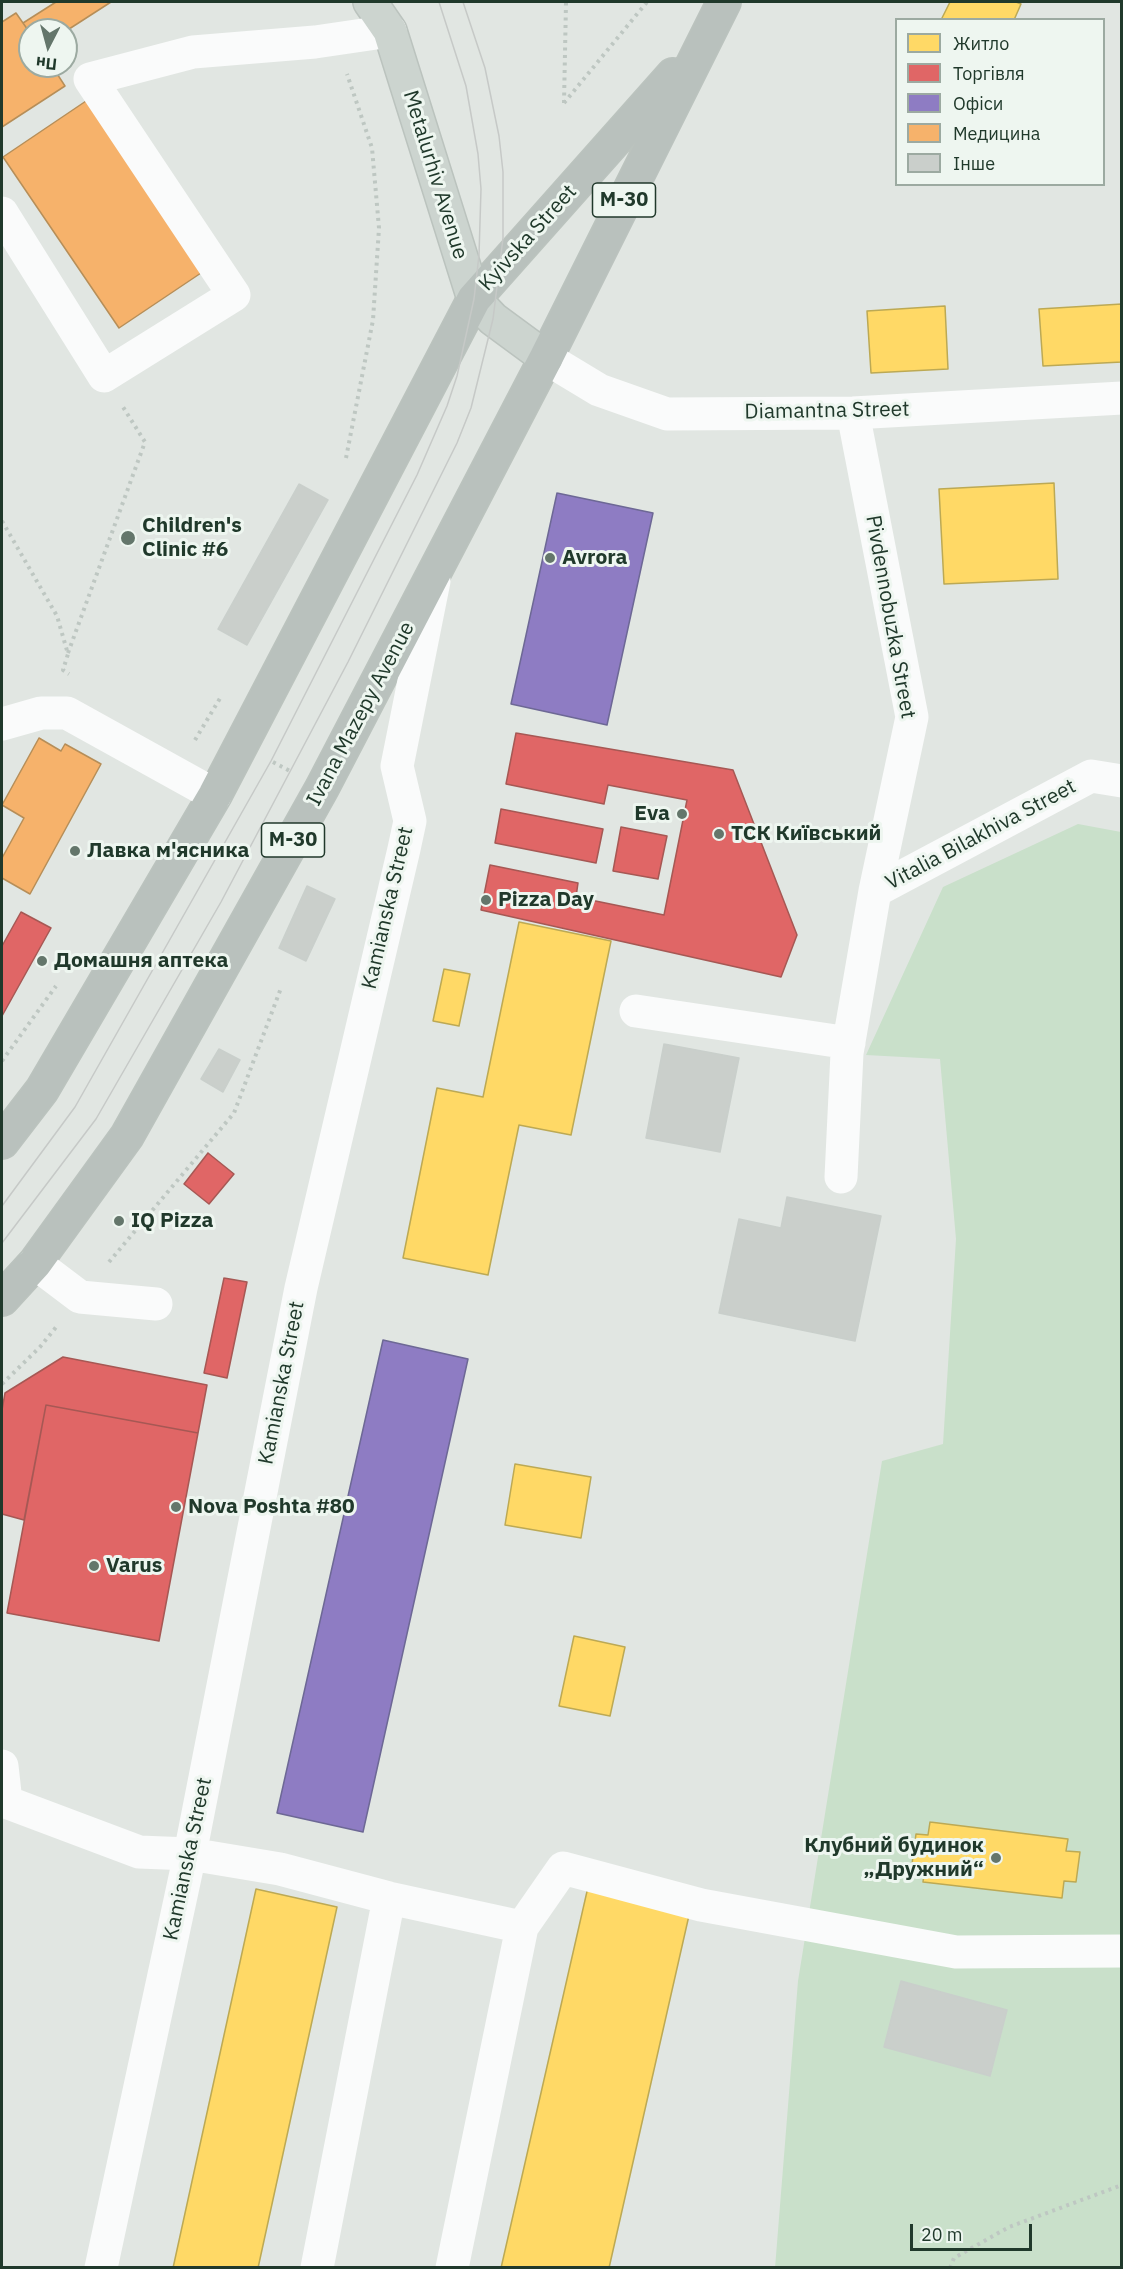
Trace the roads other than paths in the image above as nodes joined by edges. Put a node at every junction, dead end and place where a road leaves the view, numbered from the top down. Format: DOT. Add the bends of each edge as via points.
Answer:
graph roads {
  1 [pos="370,2"];
  2 [pos="724,2"];
  3 [pos="390,31"];
  4 [pos="702,42"];
  5 [pos="2,213"];
  6 [pos="474,299"];
  7 [pos="546,358"];
  8 [pos="1122,398"];
  9 [pos="853,413"];
  10 [pos="436,571"];
  11 [pos="2,724"];
  12 [pos="1122,781"];
  13 [pos="215,795"];
  14 [pos="875,891"];
  15 [pos="636,1011"];
  16 [pos="849,1043"];
  17 [pos="2,1142"];
  18 [pos="841,1177"];
  19 [pos="35,1263"];
  20 [pos="2,1299"];
  21 [pos="156,1304"];
  22 [pos="2,1766"];
  23 [pos="4,1809"];
  24 [pos="190,1854"];
  25 [pos="389,1898"];
  26 [pos="522,1927"];
  27 [pos="1122,1951"];
  28 [pos="101,2268"];
  29 [pos="317,2268"];
  30 [pos="452,2268"];
  1 -- 3 [label="main road, Metalurhiv Avenue"];
  2 -- 4 [label="highway, Kyivska Street / М-30"];
  3 -- 5 [label="street" via="193,52 90,79 234,295 104,376"];
  3 -- 6 [label="main road, Metalurhiv Avenue"];
  4 -- 6 [label="highway, Kyivska Street / М-30"];
  4 -- 7 [label="highway, Kyivska Street / М-30"];
  6 -- 7 [label="main road, Metalurhiv Avenue" via="493,319"];
  6 -- 13 [label="highway, М-30"];
  7 -- 9 [label="street, Diamantna Street" via="599,390 667,414"];
  7 -- 10 [label="highway, Ivana Mazepy Avenue / М-30"];
  8 -- 9 [label="street, Diamantna Street"];
  9 -- 14 [label="street, Pivdennobuzka Street" via="912,717"];
  10 -- 19 [label="highway, Ivana Mazepy Avenue / М-30" via="322,788 127,1136"];
  10 -- 24 [label="street, Kamianska Street" via="397,766 410,821 301,1288"];
  11 -- 13 [label="street" via="41,713 67,713"];
  12 -- 14 [label="street, Vitalia Bilakhiva Street" via="1091,776"];
  13 -- 17 [label="highway, М-30" via="42,1090"];
  14 -- 16 [label="street, Pivdennobuzka Street"];
  15 -- 16 [label="street"];
  16 -- 18 [label="street, Pivdennobuzka Street"];
  19 -- 20 [label="highway, Ivana Mazepy Avenue / М-30"];
  19 -- 21 [label="street" via="80,1297"];
  22 -- 23 [label="street"];
  23 -- 24 [label="street" via="139,1852"];
  24 -- 25 [label="street" via="280,1869"];
  24 -- 28 [label="street, Kamianska Street"];
  25 -- 26 [label="street"];
  25 -- 29 [label="street"];
  26 -- 27 [label="street" via="563,1868 701,1905 956,1952"];
  26 -- 30 [label="street"];
}
